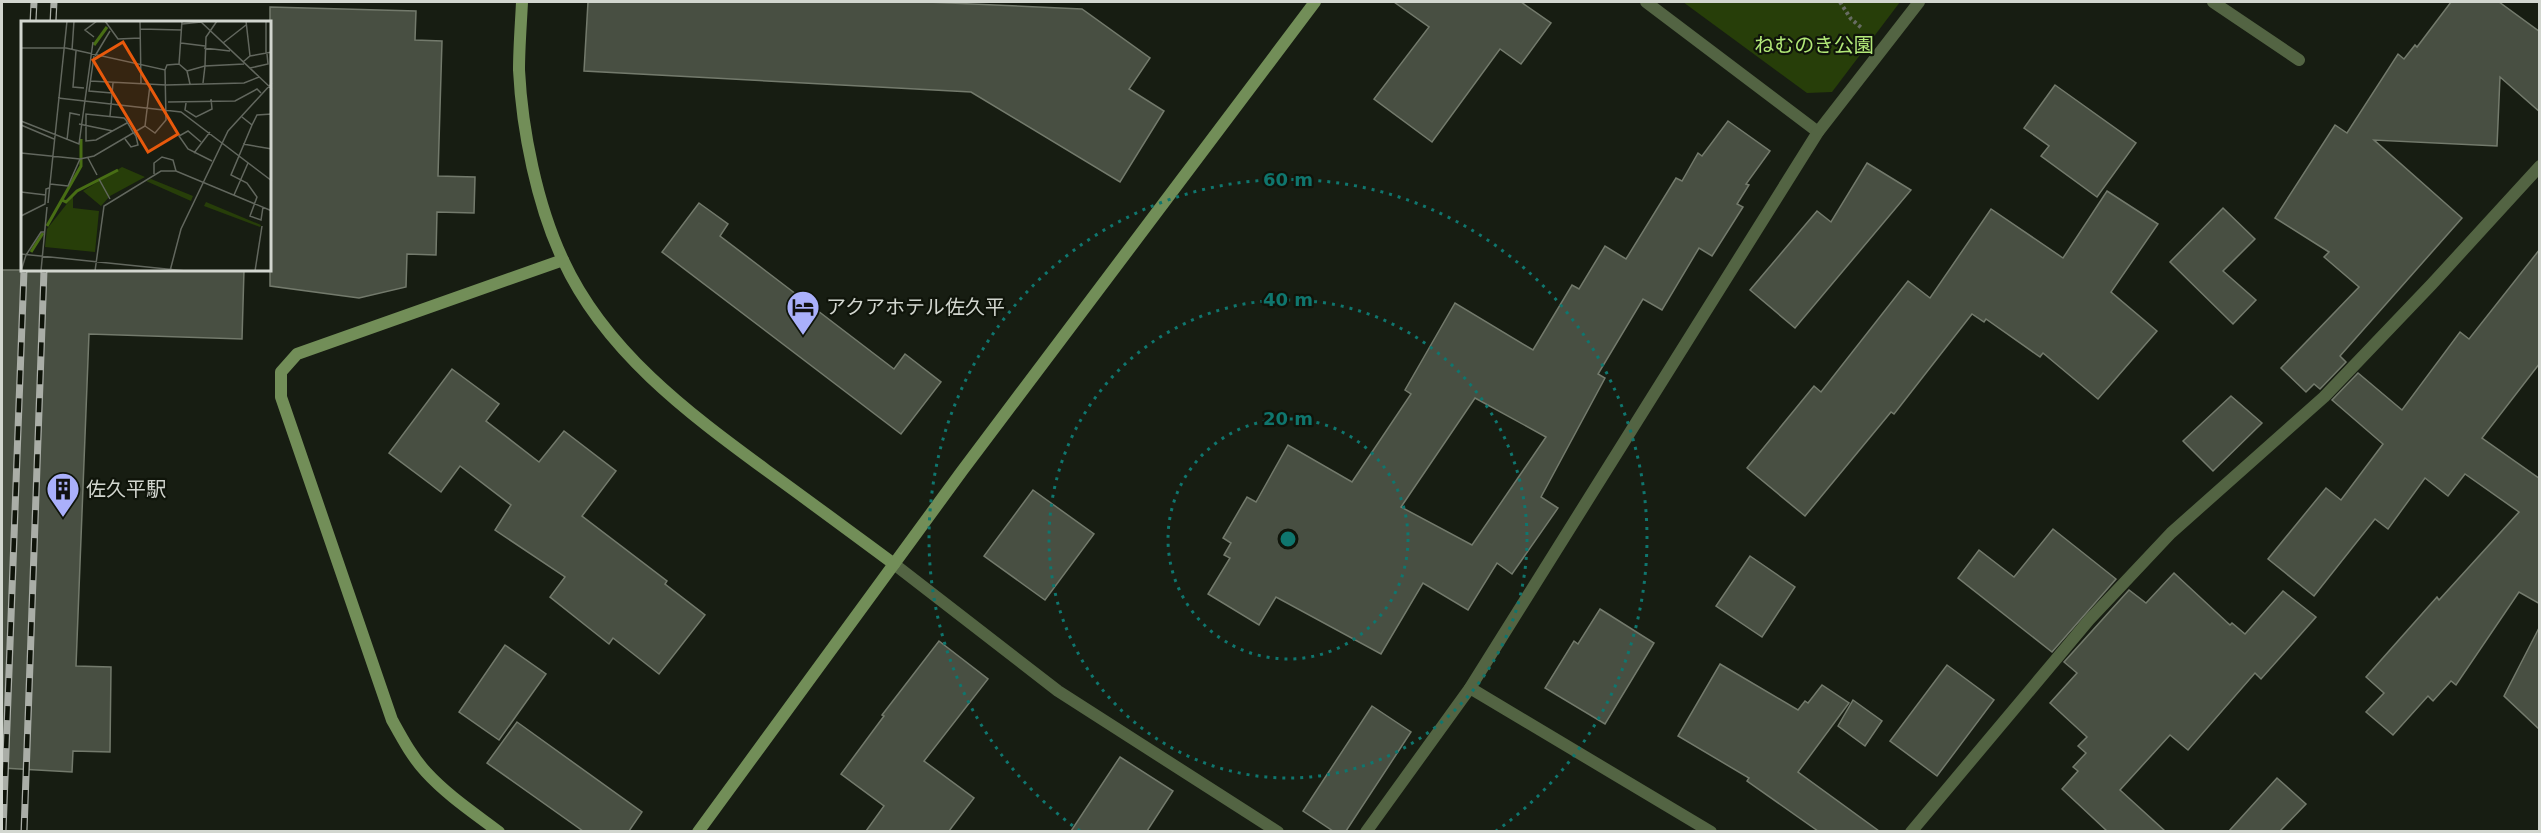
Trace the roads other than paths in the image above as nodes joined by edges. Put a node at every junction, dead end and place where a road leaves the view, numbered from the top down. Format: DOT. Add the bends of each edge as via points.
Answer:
graph roads {
  1 [pos="522,2"];
  2 [pos="1315,2"];
  3 [pos="1646,2"];
  4 [pos="1919,2"];
  5 [pos="2213,2"];
  6 [pos="2299,60"];
  7 [pos="1818,132"];
  8 [pos="2540,166"];
  9 [pos="563,260"];
  10 [pos="894,564"];
  11 [pos="1470,688"];
  12 [pos="499,831"];
  13 [pos="698,831"];
  14 [pos="1278,831"];
  15 [pos="1366,831"];
  16 [pos="1711,831"];
  17 [pos="1911,831"];
  1 -- 9 [label="street" via="519,70 527,130 540,197"];
  2 -- 10 [label="street"];
  3 -- 7 [label="street"];
  4 -- 7 [label="street"];
  5 -- 6 [label="street"];
  7 -- 11 [label="street"];
  8 -- 17 [label="street" via="2324,397 2171,533 2098,611"];
  9 -- 10 [label="street" via="612,337 676,403"];
  9 -- 12 [label="street" via="297,354 281,372 281,397 392,720 426,772"];
  10 -- 13 [label="street"];
  10 -- 14 [label="street" via="1058,691"];
  11 -- 15 [label="street"];
  11 -- 16 [label="street"];
}
